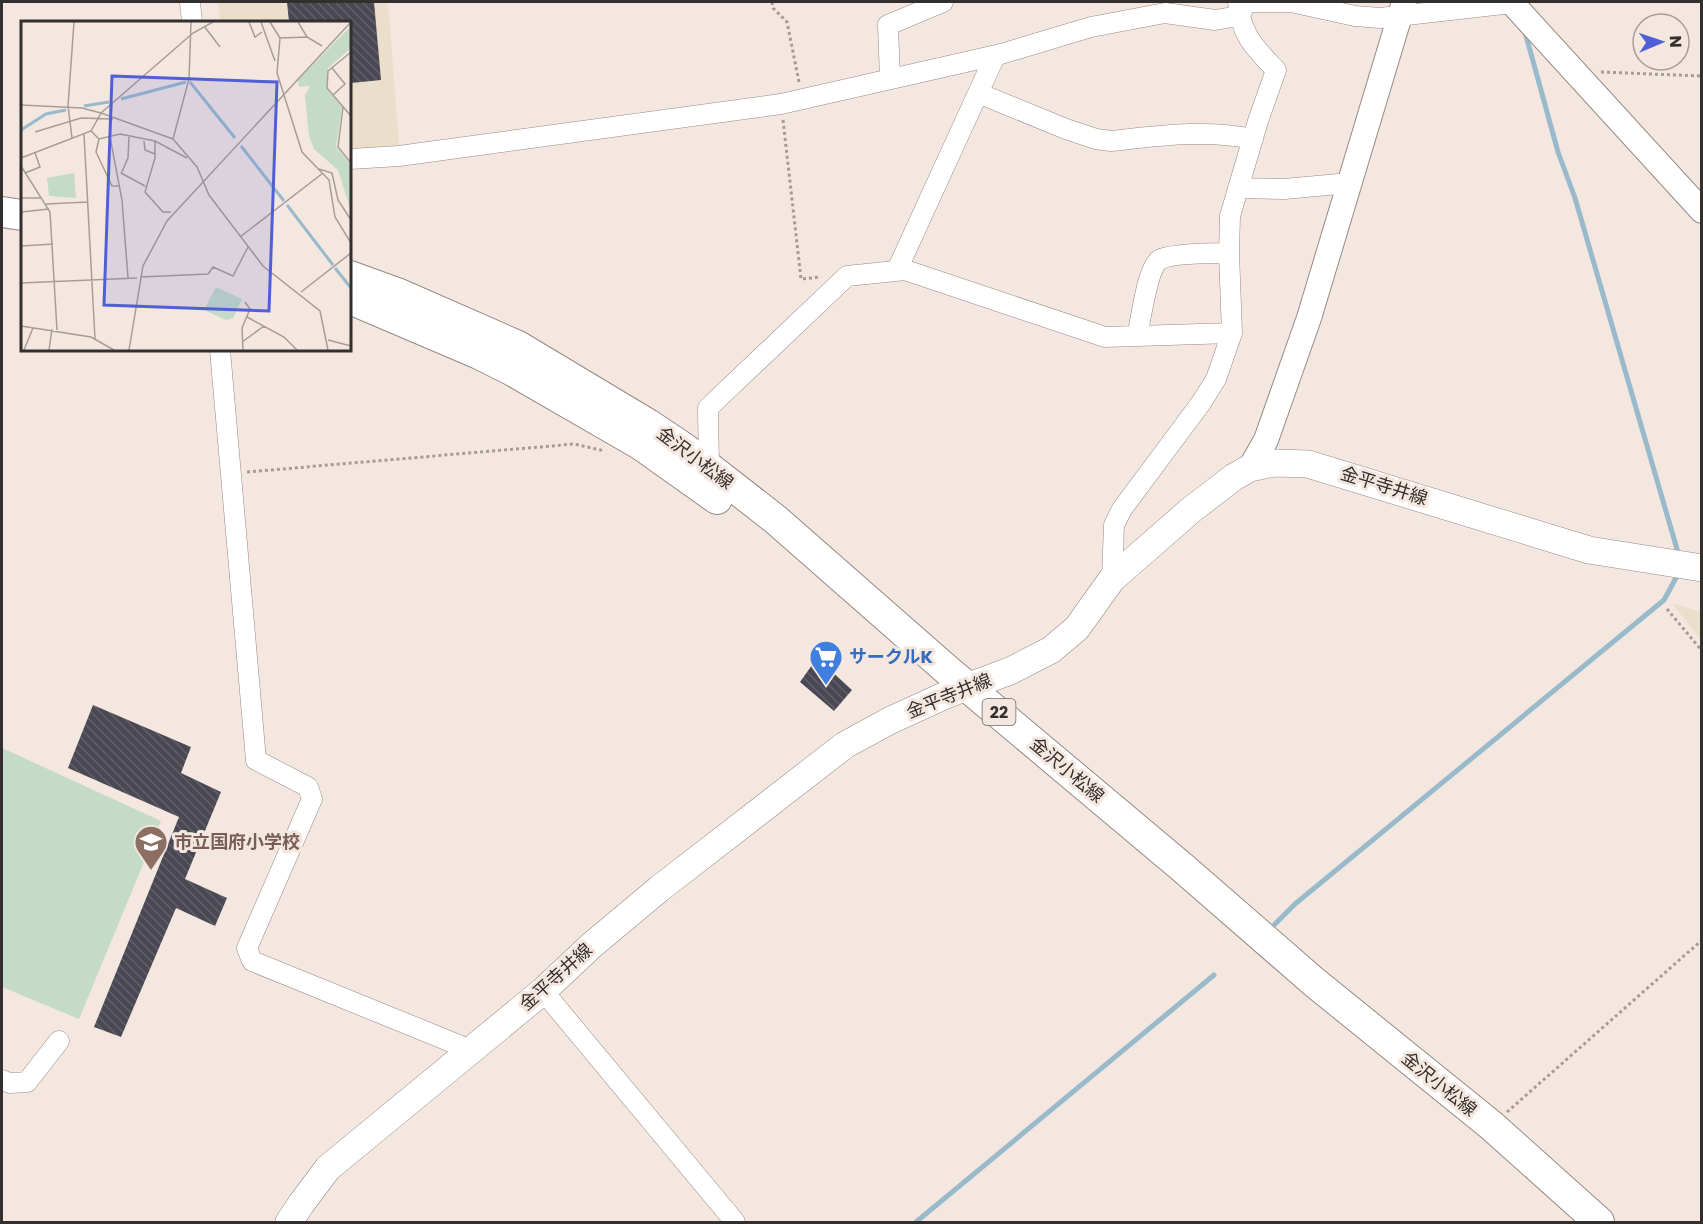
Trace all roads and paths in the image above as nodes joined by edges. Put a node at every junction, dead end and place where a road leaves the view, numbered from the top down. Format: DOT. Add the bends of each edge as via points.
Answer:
graph roads {
  1 [pos="190,2"];
  2 [pos="772,2"];
  3 [pos="943,2"];
  4 [pos="1511,2"];
  5 [pos="1239,9"];
  6 [pos="1393,9"];
  7 [pos="192,21"];
  8 [pos="995,56"];
  9 [pos="1574,71"];
  10 [pos="1701,76"];
  11 [pos="890,80"];
  12 [pos="978,93"];
  13 [pos="803,99"];
  14 [pos="781,104"];
  15 [pos="1253,139"];
  16 [pos="351,159"];
  17 [pos="1350,183"];
  18 [pos="1238,188"];
  19 [pos="1701,211"];
  20 [pos="2,212"];
  21 [pos="21,215"];
  22 [pos="2,232"];
  23 [pos="21,235"];
  24 [pos="1229,253"];
  25 [pos="897,270"];
  26 [pos="351,276"];
  27 [pos="847,276"];
  28 [pos="351,298"];
  29 [pos="1232,333"];
  30 [pos="1137,336"];
  31 [pos="220,351"];
  32 [pos="607,452"];
  33 [pos="1250,468"];
  34 [pos="710,469"];
  35 [pos="231,473"];
  36 [pos="1686,566"];
  37 [pos="1112,579"];
  38 [pos="1667,609"];
  39 [pos="1701,651"];
  40 [pos="958,690"];
  41 [pos="1701,940"];
  42 [pos="543,991"];
  43 [pos="59,1041"];
  44 [pos="471,1050"];
  45 [pos="2,1080"];
  46 [pos="1492,1126"];
  47 [pos="289,1222"];
  48 [pos="735,1222"];
  49 [pos="1571,1222"];
  50 [pos="1599,1222"];
  1 -- 7 [label="street"];
  2 -- 13 [label="path" via="772,8 787,22"];
  3 -- 11 [label="street" via="888,25"];
  4 -- 6 [label="street"];
  4 -- 9 [label="street"];
  5 -- 6 [label="street" via="1246,2 1291,2 1355,16"];
  5 -- 8 [label="street" via="1215,20 1165,13 1091,27"];
  5 -- 15 [label="street" via="1250,43 1276,70"];
  6 -- 17 [label="street"];
  8 -- 11 [label="street"];
  8 -- 12 [label="street"];
  9 -- 10 [label="path"];
  9 -- 19 [label="street"];
  11 -- 13 [label="street"];
  12 -- 15 [label="street" via="1096,139 1207,133"];
  12 -- 25 [label="street"];
  13 -- 14 [label="street"];
  14 -- 16 [label="street" via="399,156"];
  14 -- 27 [label="path" via="801,279"];
  15 -- 18 [label="street"];
  17 -- 18 [label="street" via="1284,189"];
  17 -- 33 [label="street" via="1309,318 1266,440"];
  18 -- 24 [label="street" via="1230,216"];
  20 -- 21 [label="main road"];
  22 -- 23 [label="main road"];
  24 -- 29 [label="street"];
  24 -- 30 [label="street" via="1160,259 1151,270"];
  25 -- 27 [label="street"];
  25 -- 30 [label="street" via="1105,337"];
  26 -- 34 [label="main road, 金沢小松線 / 22" via="518,346 648,424"];
  27 -- 34 [label="street" via="708,408"];
  28 -- 40 [label="main road, 金沢小松線 / 22" via="479,354 641,445 708,492"];
  29 -- 30 [label="street"];
  29 -- 37 [label="street" via="1216,379 1114,525"];
  31 -- 35 [label="street"];
  32 -- 35 [label="path" via="574,444"];
  33 -- 36 [label="main road, 金平寺井線" via="1276,463 1308,464 1589,550"];
  33 -- 37 [label="main road, 金平寺井線" via="1191,510"];
  34 -- 40 [label="main road, 金沢小松線 / 22" via="775,519"];
  35 -- 44 [label="street" via="256,760 308,787 312,799 247,948 252,961"];
  37 -- 40 [label="main road, 金平寺井線" via="1077,628 1051,650 1010,671"];
  38 -- 39 [label="path"];
  40 -- 42 [label="main road, 金平寺井線" via="845,745 659,889"];
  40 -- 46 [label="main road, 金沢小松線 / 22" via="1174,861 1314,982"];
  40 -- 49 [label="main road, 金沢小松線 / 22" via="988,726"];
  41 -- 46 [label="path"];
  42 -- 44 [label="main road, 金平寺井線"];
  42 -- 48 [label="street"];
  43 -- 45 [label="street" via="27,1082"];
  44 -- 47 [label="main road, 金平寺井線" via="328,1168"];
  46 -- 50 [label="main road, 金沢小松線 / 22"];
}
